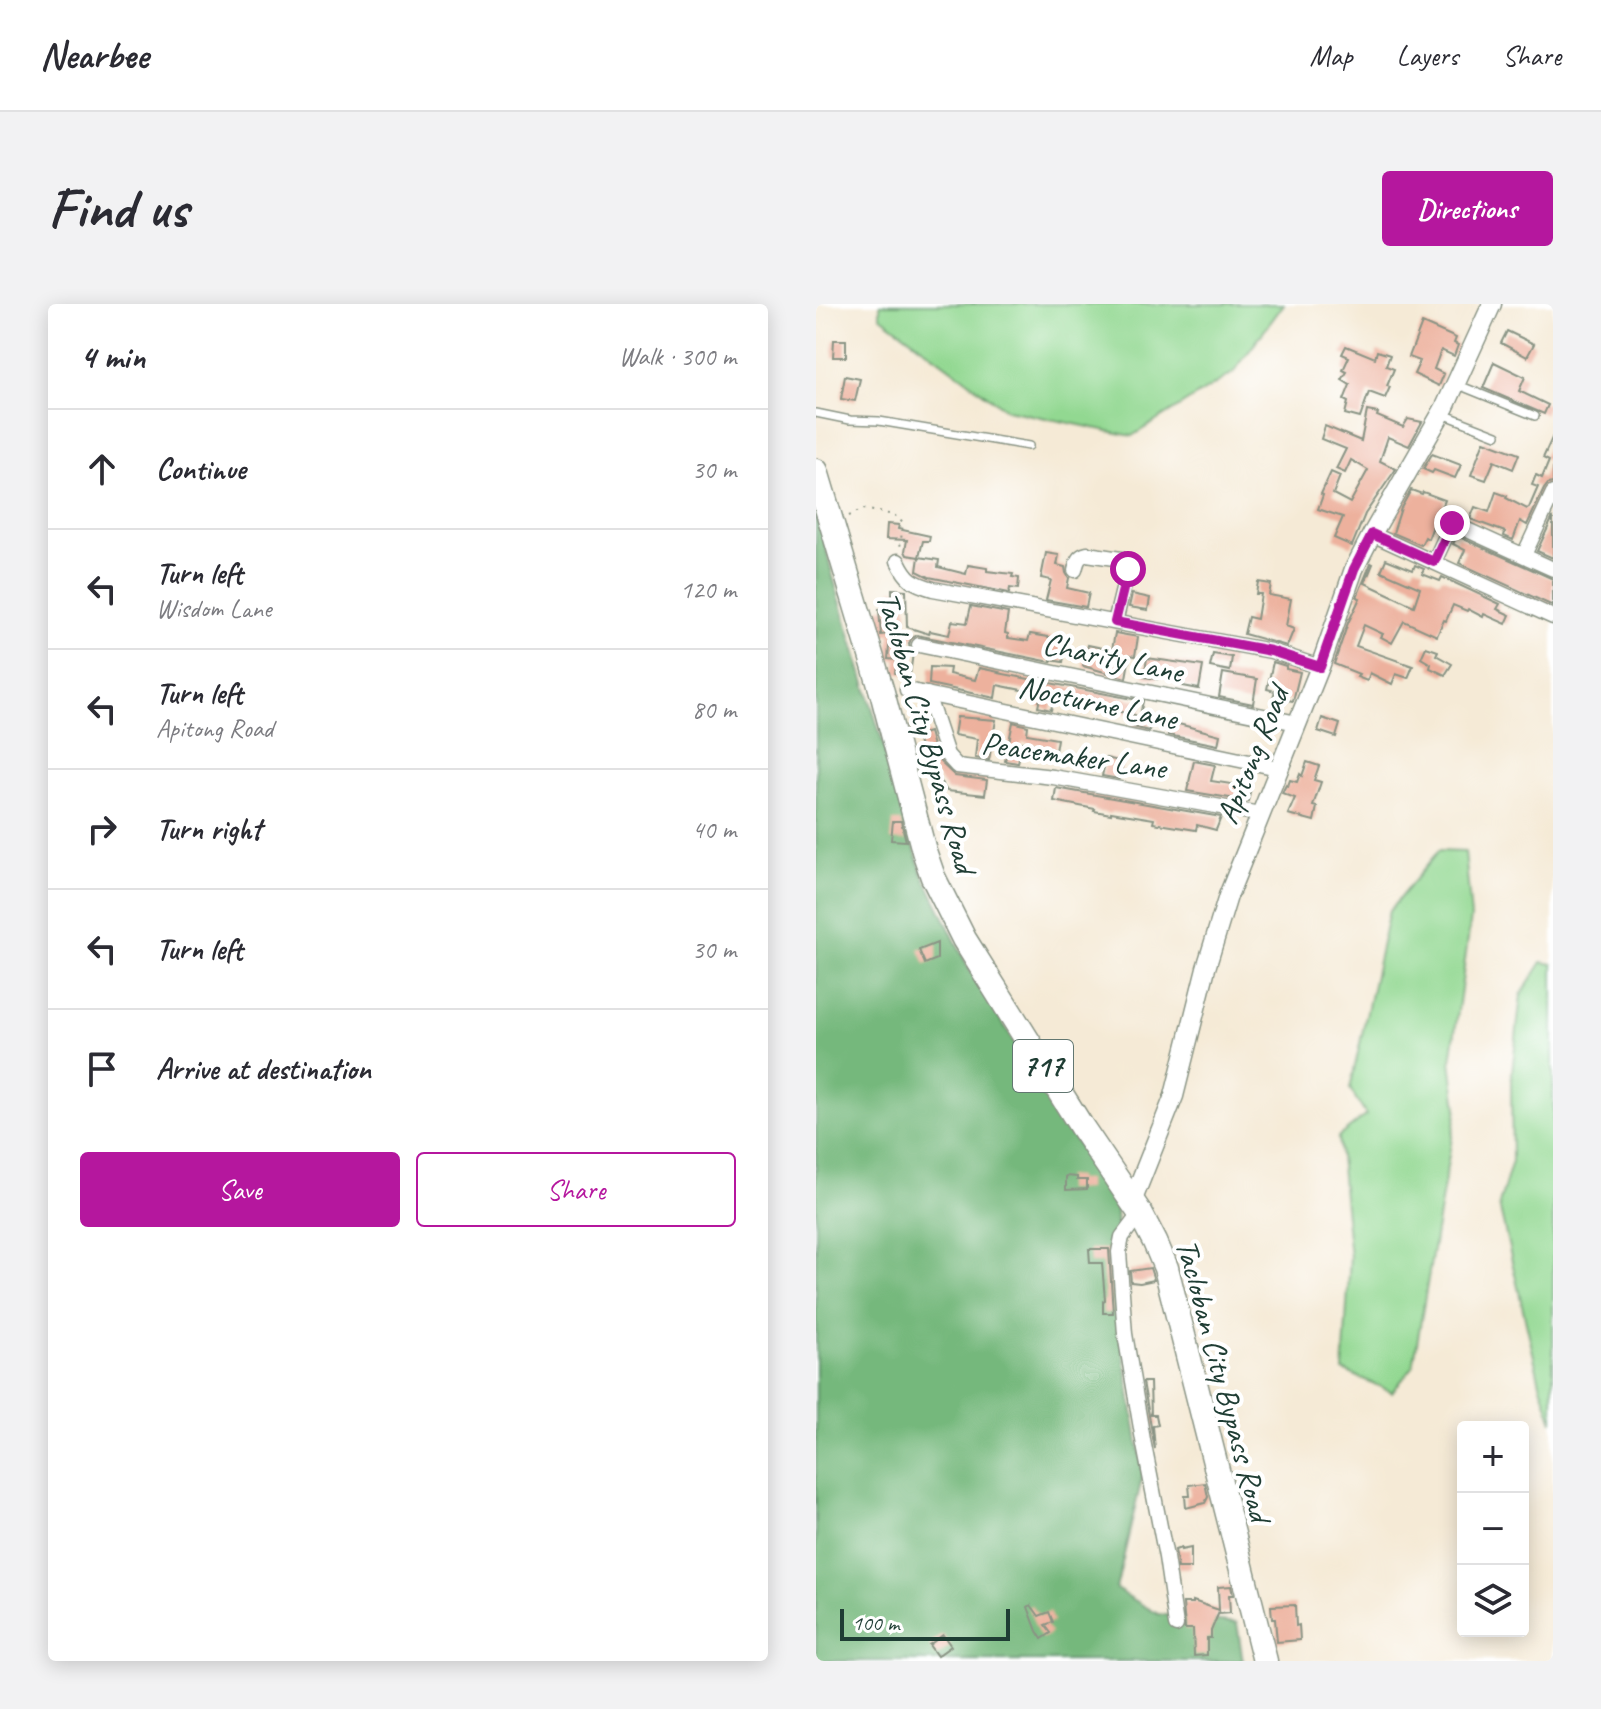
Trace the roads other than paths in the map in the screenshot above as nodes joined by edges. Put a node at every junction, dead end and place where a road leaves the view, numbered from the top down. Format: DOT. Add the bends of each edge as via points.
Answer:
graph roads {
  1 [pos="1492,304"];
  2 [pos="1455,384"];
  3 [pos="816,413"];
  4 [pos="1441,413"];
  5 [pos="1535,416"];
  6 [pos="1497,435"];
  7 [pos="1029,446"];
  8 [pos="816,471"];
  9 [pos="1553,493"];
  10 [pos="1372,534"];
  11 [pos="1524,555"];
  12 [pos="898,561"];
  13 [pos="1434,562"];
  14 [pos="1553,569"];
  15 [pos="1075,570"];
  16 [pos="1553,617"];
  17 [pos="1115,622"];
  18 [pos="919,645"];
  19 [pos="1320,667"];
  20 [pos="907,690"];
  21 [pos="927,694"];
  22 [pos="1297,723"];
  23 [pos="1278,768"];
  24 [pos="1260,814"];
  25 [pos="1136,1207"];
  26 [pos="1176,1625"];
  27 [pos="1265,1661"];
  1 -- 2 [label="street, Apitong Road"];
  2 -- 4 [label="street, Apitong Road"];
  2 -- 5 [label="lane"];
  3 -- 7 [label="lane"];
  4 -- 6 [label="lane"];
  4 -- 10 [label="street, Apitong Road"];
  8 -- 25 [label="highway, Tacloban City Bypass Road / 717" via="933,877 964,939"];
  9 -- 11 [label="street"];
  10 -- 13 [label="street"];
  10 -- 19 [label="street, Apitong Road" via="1354,569"];
  11 -- 13 [label="street" via="1452,523"];
  11 -- 14 [label="street"];
  12 -- 17 [label="street" via="916,584 933,589"];
  13 -- 16 [label="street"];
  15 -- 17 [label="street" via="1078,559 1087,554 1126,562"];
  17 -- 19 [label="street" via="1271,651"];
  18 -- 22 [label="street, Charity Lane"];
  19 -- 22 [label="street, Apitong Road"];
  20 -- 21 [label="street, Nocturne Lane"];
  21 -- 23 [label="street, Nocturne Lane"];
  21 -- 24 [label="street, Peacemaker Lane" via="947,755 957,766 1053,777"];
  22 -- 23 [label="street, Apitong Road"];
  23 -- 24 [label="street, Apitong Road"];
  24 -- 25 [label="street, Apitong Road" via="1228,896 1174,1096"];
  25 -- 26 [label="street" via="1119,1252 1125,1334"];
  25 -- 27 [label="highway, Tacloban City Bypass Road / 717" via="1169,1279"];
}
